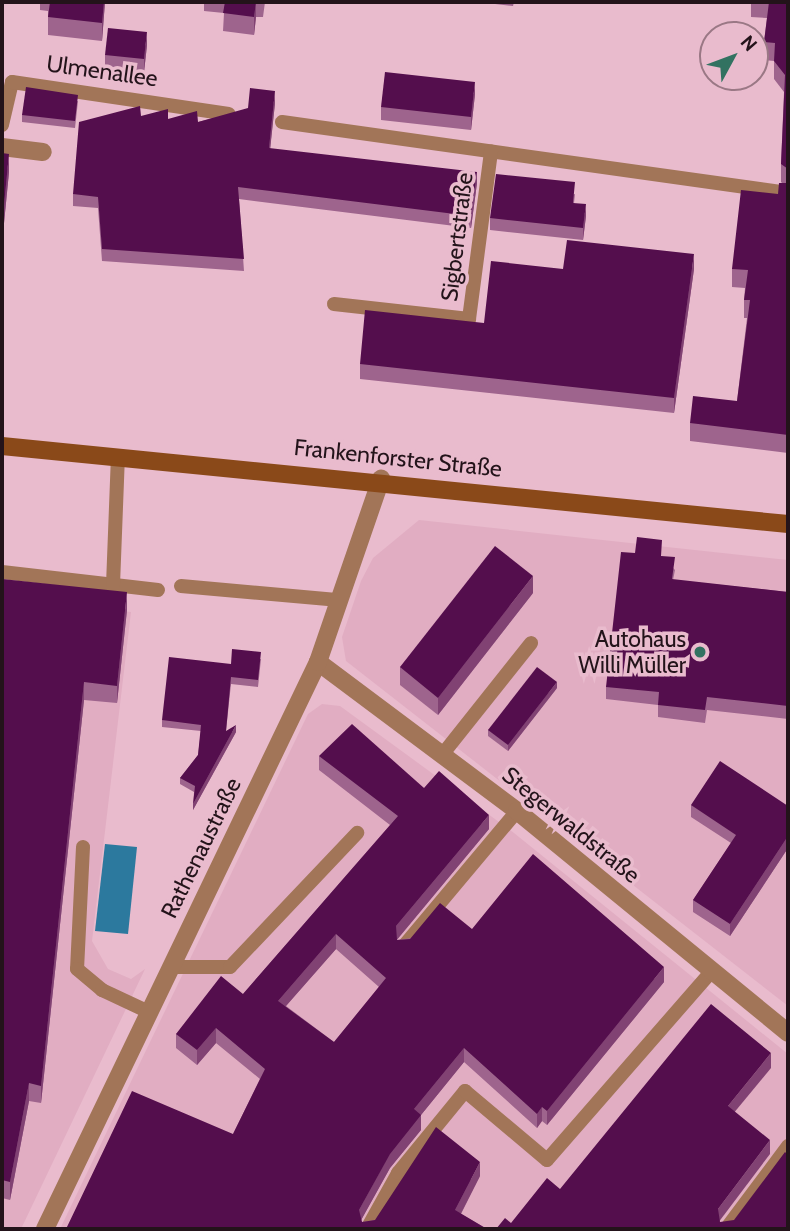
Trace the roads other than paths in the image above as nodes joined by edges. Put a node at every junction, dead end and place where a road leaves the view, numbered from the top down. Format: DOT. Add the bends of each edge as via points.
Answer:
graph roads {
  1 [pos="229,114"];
  2 [pos="282,122"];
  3 [pos="2,125"];
  4 [pos="2,146"];
  5 [pos="491,151"];
  6 [pos="43,152"];
  7 [pos="788,193"];
  8 [pos="334,304"];
  9 [pos="2,446"];
  10 [pos="118,457"];
  11 [pos="381,480"];
  12 [pos="788,524"];
  13 [pos="2,572"];
  14 [pos="113,585"];
  15 [pos="181,586"];
  16 [pos="158,590"];
  17 [pos="339,600"];
  18 [pos="531,643"];
  19 [pos="317,662"];
  20 [pos="442,755"];
  21 [pos="517,811"];
  22 [pos="357,833"];
  23 [pos="83,847"];
  24 [pos="403,947"];
  25 [pos="171,967"];
  26 [pos="712,971"];
  27 [pos="149,1012"];
  28 [pos="788,1033"];
  29 [pos="788,1146"];
  30 [pos="45,1229"];
  31 [pos="367,1229"];
  32 [pos="726,1229"];
  1 -- 3 [label="lane, Ulmenallee" via="12,82"];
  2 -- 5 [label="lane, Sigbertstraße"];
  4 -- 6 [label="street"];
  5 -- 7 [label="lane, Sigbertstraße"];
  5 -- 8 [label="lane, Sigbertstraße" via="469,319"];
  9 -- 10 [label="main road, Frankenforster Straße"];
  10 -- 11 [label="main road, Frankenforster Straße"];
  10 -- 14 [label="lane"];
  11 -- 12 [label="main road, Frankenforster Straße"];
  11 -- 17 [label="street, Rathenaustraße"];
  13 -- 14 [label="lane"];
  14 -- 16 [label="lane"];
  15 -- 17 [label="lane"];
  17 -- 19 [label="street, Rathenaustraße"];
  18 -- 20 [label="lane"];
  19 -- 20 [label="street, Stegerwaldstraße"];
  19 -- 25 [label="street, Rathenaustraße"];
  20 -- 21 [label="street, Stegerwaldstraße"];
  21 -- 24 [label="lane"];
  21 -- 26 [label="street, Stegerwaldstraße"];
  22 -- 25 [label="lane" via="230,967"];
  23 -- 27 [label="lane" via="77,969 102,990"];
  25 -- 27 [label="street, Rathenaustraße"];
  26 -- 28 [label="street, Stegerwaldstraße"];
  26 -- 31 [label="lane" via="547,1160 465,1091 398,1173"];
  27 -- 30 [label="street, Rathenaustraße"];
  29 -- 32 [label="lane"];
}
